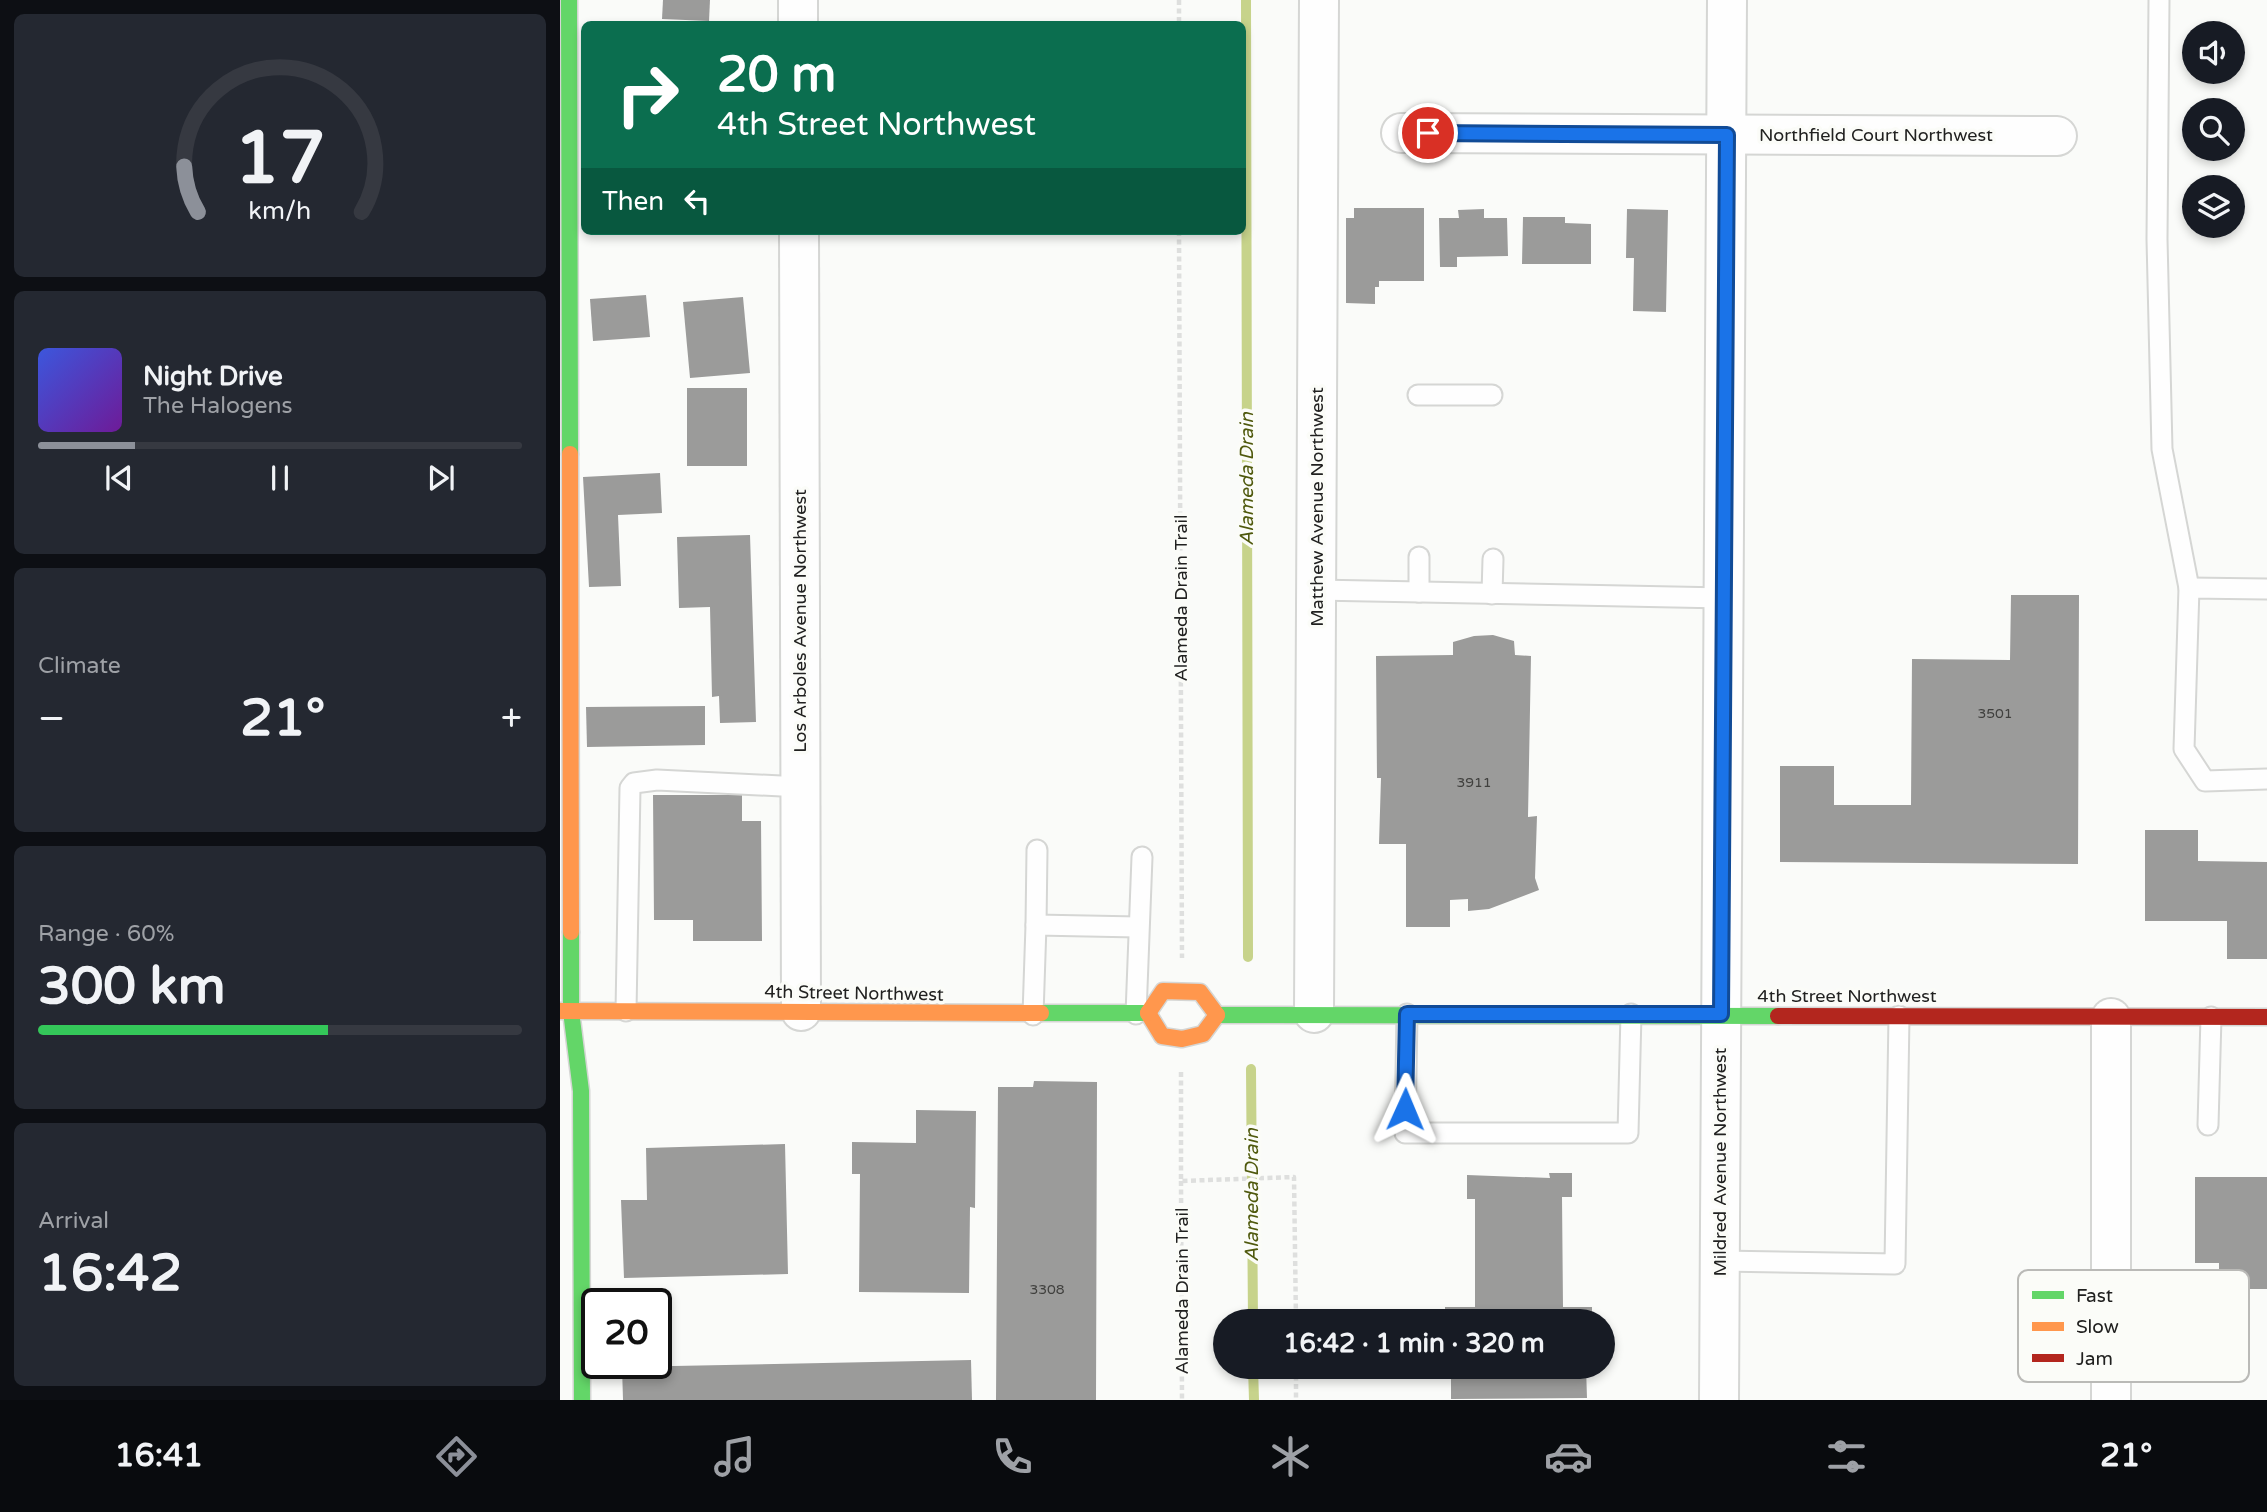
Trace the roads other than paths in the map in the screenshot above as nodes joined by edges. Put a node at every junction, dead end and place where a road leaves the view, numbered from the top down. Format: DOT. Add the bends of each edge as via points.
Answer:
graph roads {
  1 [pos="569,0"];
  2 [pos="798,0"];
  3 [pos="1319,0"];
  4 [pos="1727,0"];
  5 [pos="2159,0"];
  6 [pos="798,21"];
  7 [pos="1401,133"];
  8 [pos="1727,135"];
  9 [pos="2057,135"];
  10 [pos="799,235"];
  11 [pos="1418,395"];
  12 [pos="1492,395"];
  13 [pos="1419,557"];
  14 [pos="1493,559"];
  15 [pos="2189,588"];
  16 [pos="2267,589"];
  17 [pos="1316,590"];
  18 [pos="1419,592"];
  19 [pos="1492,594"];
  20 [pos="1724,598"];
  21 [pos="2267,779"];
  22 [pos="801,787"];
  23 [pos="1037,850"];
  24 [pos="1142,857"];
  25 [pos="1036,925"];
  26 [pos="1138,927"];
  27 [pos="566,1011"];
  28 [pos="626,1011"];
  29 [pos="801,1012"];
  30 [pos="1142,1013"];
  31 [pos="1314,1013"];
  32 [pos="1407,1014"];
  33 [pos="1631,1014"];
  34 [pos="1721,1014"];
  35 [pos="1033,1015"];
  36 [pos="1217,1015"];
  37 [pos="1899,1016"];
  38 [pos="2211,1017"];
  39 [pos="2267,1017"];
  40 [pos="2111,1018"];
  41 [pos="2208,1125"];
  42 [pos="1720,1261"];
  43 [pos="2111,1270"];
  44 [pos="2111,1382"];
  45 [pos="582,1400"];
  46 [pos="1719,1400"];
  47 [pos="2111,1400"];
  1 -- 27 [label="main road"];
  2 -- 6 [label="street"];
  3 -- 17 [label="street, Matthew Avenue Northwest"];
  4 -- 8 [label="street, Mildred Avenue Northwest"];
  5 -- 15 [label="lane" via="2157,239 2162,449"];
  7 -- 8 [label="street, Northfield Court Northwest"];
  8 -- 9 [label="street, Northfield Court Northwest"];
  8 -- 20 [label="street, Mildred Avenue Northwest"];
  10 -- 22 [label="street, Los Arboles Avenue Northwest"];
  11 -- 12 [label="lane"];
  13 -- 18 [label="lane"];
  14 -- 19 [label="lane"];
  15 -- 16 [label="lane"];
  15 -- 21 [label="lane" via="2183,749 2205,781"];
  17 -- 18 [label="lane"];
  17 -- 31 [label="street, Matthew Avenue Northwest"];
  18 -- 19 [label="lane"];
  19 -- 20 [label="lane"];
  20 -- 34 [label="street, Mildred Avenue Northwest"];
  22 -- 28 [label="lane" via="657,780 634,783"];
  22 -- 29 [label="street, Los Arboles Avenue Northwest"];
  23 -- 25 [label="lane"];
  24 -- 26 [label="lane"];
  25 -- 26 [label="lane"];
  25 -- 35 [label="lane"];
  26 -- 30 [label="lane"];
  27 -- 28 [label="main road, 4th Street Northwest"];
  27 -- 45 [label="main road" via="581,1091"];
  28 -- 29 [label="main road, 4th Street Northwest"];
  29 -- 35 [label="main road, 4th Street Northwest"];
  30 -- 35 [label="main road, 4th Street Northwest"];
  30 -- 36 [label="main road" via="1164,991 1182,990 1200,992"];
  30 -- 36 [label="main road" via="1162,1036 1182,1039 1203,1034"];
  31 -- 32 [label="main road, 4th Street Northwest"];
  31 -- 36 [label="main road, 4th Street Northwest"];
  32 -- 33 [label="main road, 4th Street Northwest"];
  32 -- 33 [label="lane" via="1405,1133 1629,1133"];
  33 -- 34 [label="main road, 4th Street Northwest"];
  34 -- 37 [label="main road, 4th Street Northwest"];
  34 -- 42 [label="street, Mildred Avenue Northwest"];
  37 -- 40 [label="main road, 4th Street Northwest"];
  37 -- 42 [label="lane" via="1895,1264"];
  38 -- 39 [label="main road, 4th Street Northwest"];
  38 -- 40 [label="main road, 4th Street Northwest"];
  38 -- 41 [label="lane"];
  40 -- 43 [label="street"];
  42 -- 46 [label="street, Mildred Avenue Northwest"];
  44 -- 47 [label="street"];
}
